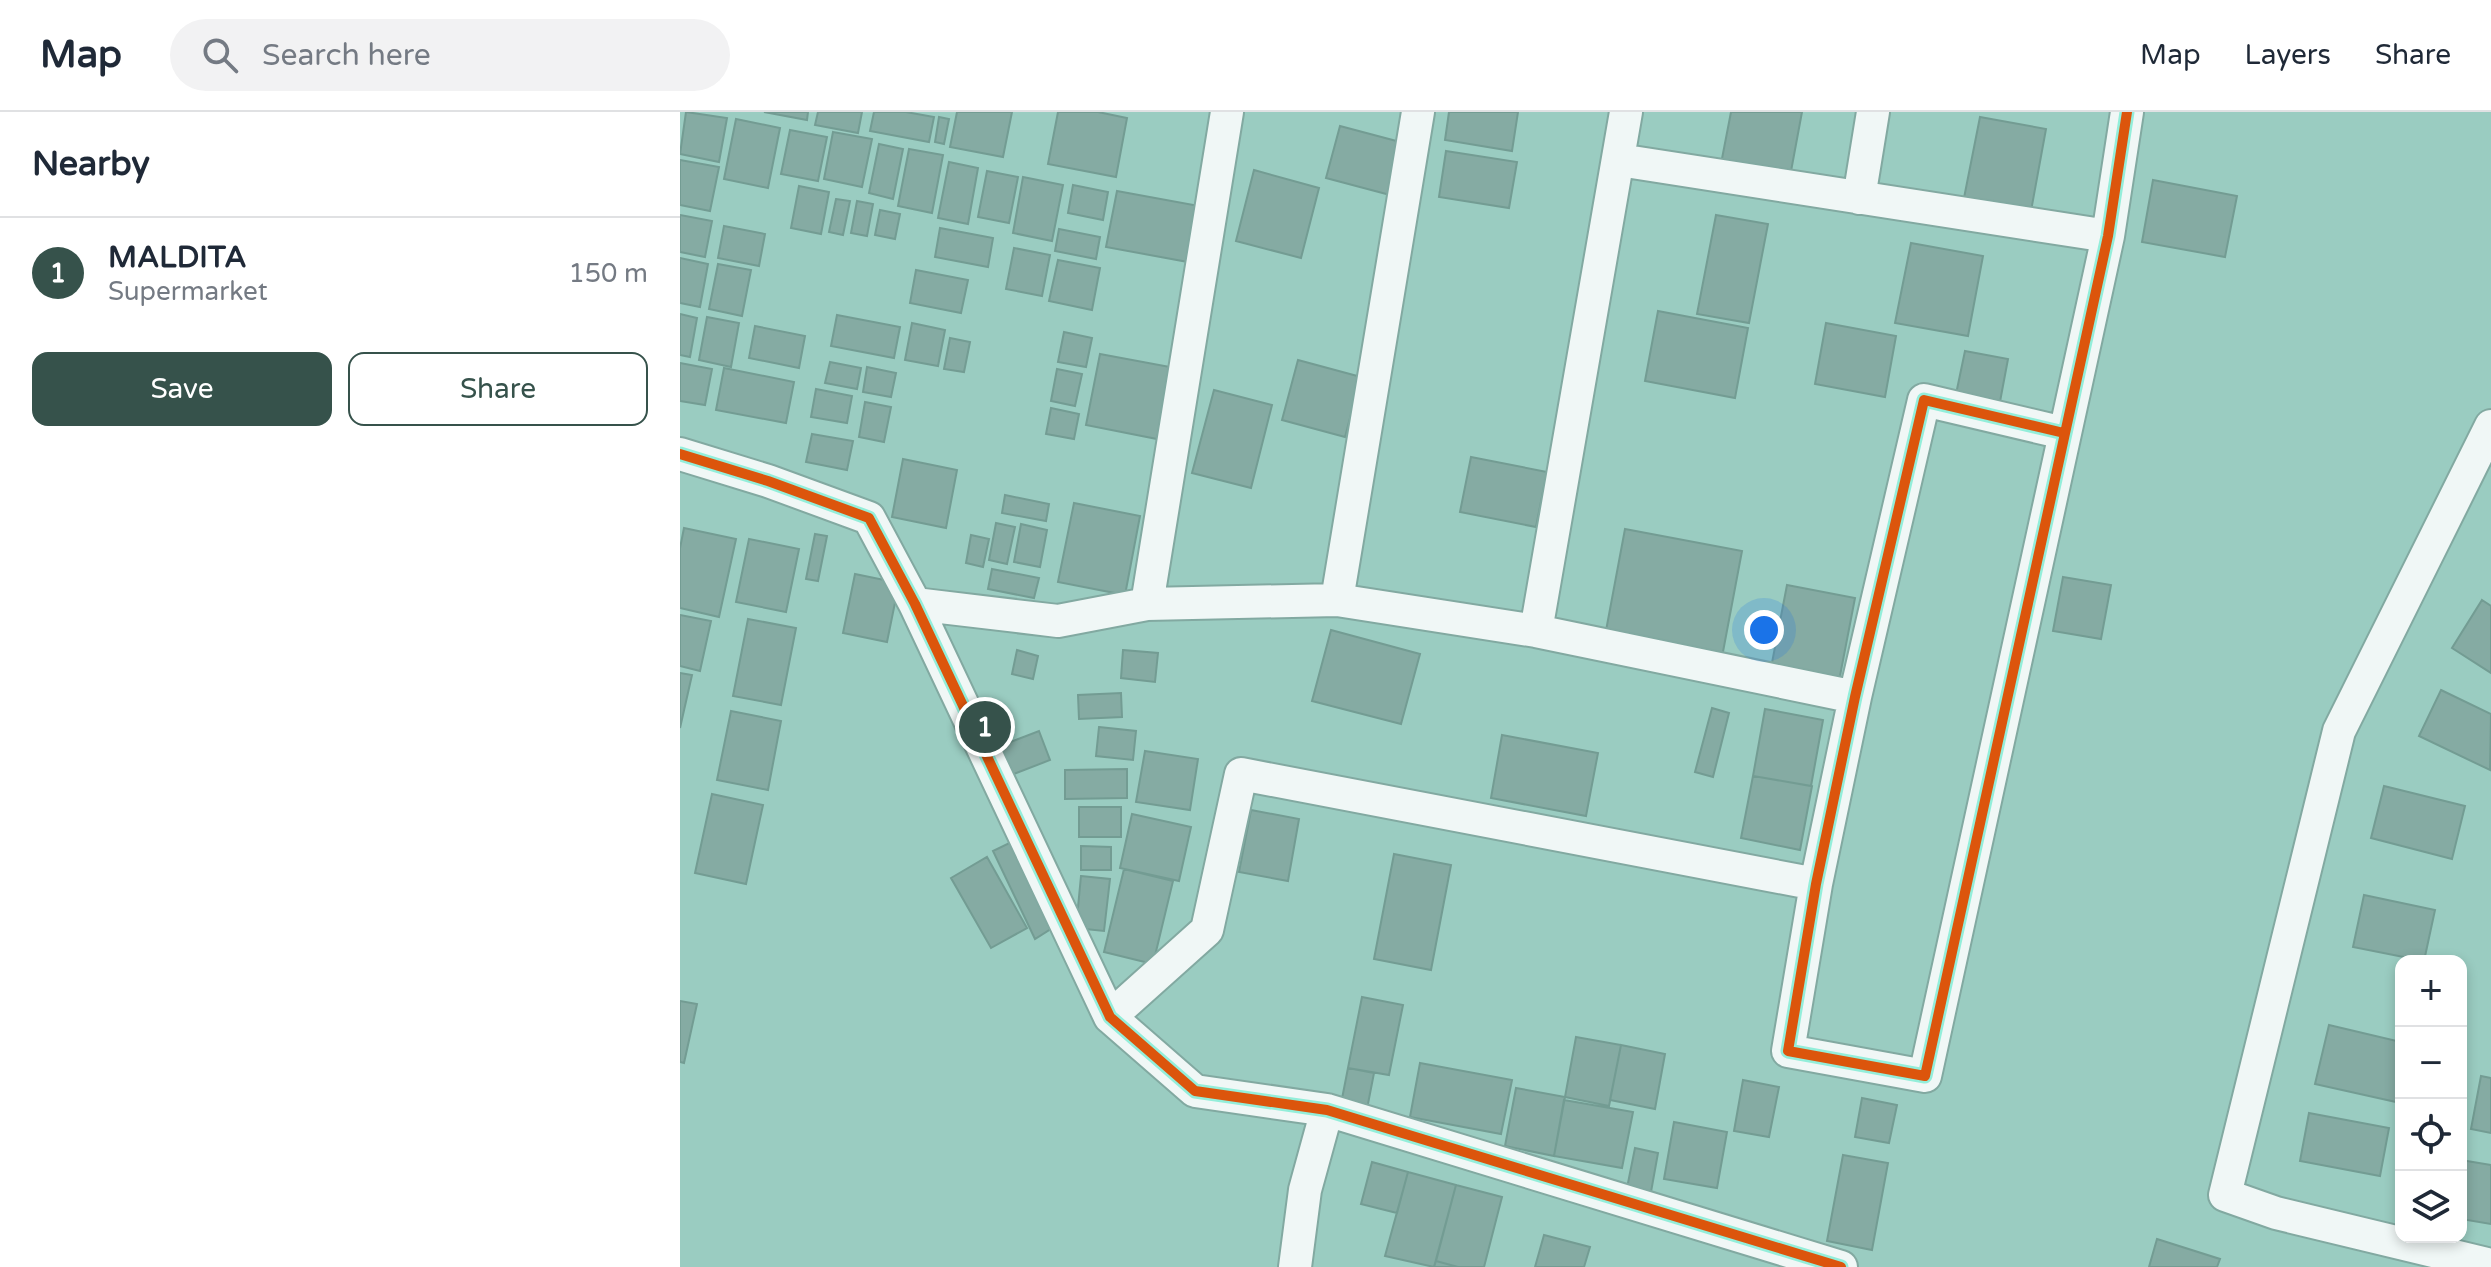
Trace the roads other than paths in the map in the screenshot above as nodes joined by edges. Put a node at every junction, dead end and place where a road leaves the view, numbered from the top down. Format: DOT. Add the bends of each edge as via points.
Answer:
graph roads {
  1 [pos="1227,112"];
  2 [pos="1418,112"];
  3 [pos="1626,112"];
  4 [pos="1873,112"];
  5 [pos="2127,112"];
  6 [pos="1619,160"];
  7 [pos="1859,198"];
  8 [pos="2108,236"];
  9 [pos="2491,426"];
  10 [pos="2064,433"];
  11 [pos="680,454"];
  12 [pos="1337,600"];
  13 [pos="915,604"];
  14 [pos="1147,604"];
  15 [pos="1536,631"];
  16 [pos="1855,697"];
  17 [pos="1816,884"];
  18 [pos="1110,1017"];
  19 [pos="1327,1110"];
  20 [pos="2491,1265"];
  21 [pos="1295,1267"];
  22 [pos="1841,1267"];
  1 -- 14 [label="street"];
  2 -- 12 [label="street"];
  3 -- 6 [label="street"];
  4 -- 7 [label="street"];
  5 -- 8 [label="street"];
  6 -- 7 [label="street"];
  6 -- 15 [label="street"];
  7 -- 8 [label="street"];
  8 -- 10 [label="street"];
  9 -- 20 [label="street" via="2339,731 2225,1195 2276,1213"];
  10 -- 16 [label="street" via="1924,400"];
  10 -- 17 [label="street" via="1925,1076 1788,1051"];
  11 -- 13 [label="street" via="869,518"];
  12 -- 14 [label="street"];
  12 -- 15 [label="street"];
  13 -- 14 [label="street" via="1058,621"];
  13 -- 18 [label="street"];
  15 -- 16 [label="street"];
  16 -- 17 [label="street"];
  17 -- 18 [label="street" via="1241,774 1207,930"];
  18 -- 19 [label="street" via="1195,1091"];
  19 -- 21 [label="street" via="1305,1190"];
  19 -- 22 [label="street"];
}
